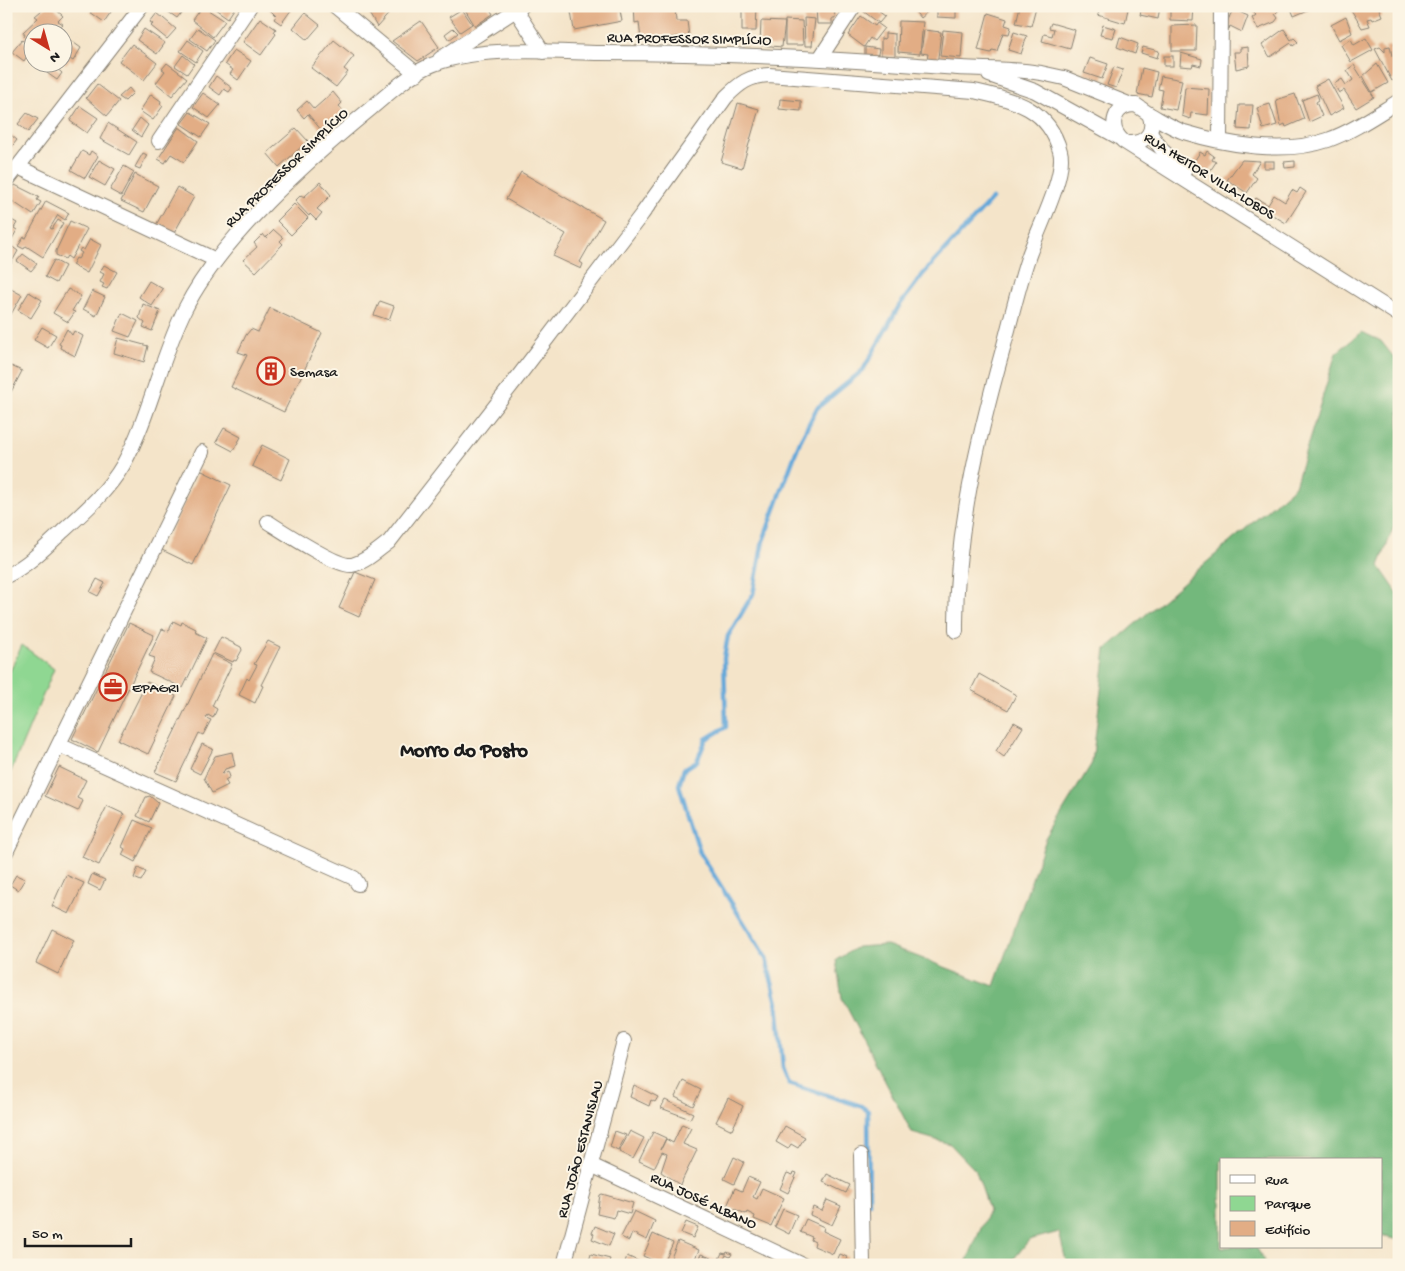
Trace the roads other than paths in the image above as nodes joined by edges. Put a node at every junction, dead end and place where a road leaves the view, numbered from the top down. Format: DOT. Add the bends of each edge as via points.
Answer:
graph roads {
  1 [pos="142,6"];
  2 [pos="250,6"];
  3 [pos="335,6"];
  4 [pos="854,6"];
  5 [pos="1221,6"];
  6 [pos="517,8"];
  7 [pos="543,52"];
  8 [pos="820,58"];
  9 [pos="967,69"];
  10 [pos="422,70"];
  11 [pos="1399,101"];
  12 [pos="1131,105"];
  13 [pos="1150,114"];
  14 [pos="1182,131"];
  15 [pos="1150,133"];
  16 [pos="1123,140"];
  17 [pos="1220,140"];
  18 [pos="159,141"];
  19 [pos="18,167"];
  20 [pos="6,182"];
  21 [pos="1274,235"];
  22 [pos="216,260"];
  23 [pos="1399,315"];
  24 [pos="202,452"];
  25 [pos="268,522"];
  26 [pos="6,576"];
  27 [pos="956,631"];
  28 [pos="59,745"];
  29 [pos="6,852"];
  30 [pos="358,884"];
  31 [pos="624,1042"];
  32 [pos="861,1155"];
  33 [pos="591,1165"];
  34 [pos="564,1265"];
  35 [pos="803,1265"];
  36 [pos="863,1265"];
  1 -- 19 [label="street"];
  2 -- 18 [label="street"];
  3 -- 10 [label="street"];
  4 -- 8 [label="street"];
  5 -- 17 [label="street"];
  6 -- 7 [label="street"];
  6 -- 10 [label="street"];
  7 -- 8 [label="street, RUA PROFESSOR SIMPLÍCIO"];
  7 -- 10 [label="street, RUA PROFESSOR SIMPLÍCIO" via="473,55"];
  8 -- 9 [label="street, RUA PROFESSOR SIMPLÍCIO"];
  9 -- 12 [label="street, RUA PROFESSOR SIMPLÍCIO" via="1041,72"];
  9 -- 16 [label="street, RUA PROFESSOR SIMPLÍCIO" via="1018,83"];
  10 -- 22 [label="street, RUA PROFESSOR SIMPLÍCIO" via="312,160"];
  11 -- 17 [label="street" via="1359,126 1328,140 1301,146"];
  12 -- 13 [label="street" via="1142,107"];
  12 -- 16 [label="street" via="1116,114 1114,126"];
  13 -- 14 [label="street"];
  13 -- 15 [label="street"];
  14 -- 15 [label="street"];
  14 -- 17 [label="street"];
  15 -- 16 [label="street" via="1141,142"];
  15 -- 21 [label="street, RUA HEITOR VILLA-LOBOS" via="1173,161"];
  16 -- 21 [label="street, RUA HEITOR VILLA-LOBOS"];
  19 -- 20 [label="street"];
  19 -- 22 [label="street"];
  21 -- 23 [label="street, RUA HEITOR VILLA-LOBOS"];
  22 -- 26 [label="street, RUA PROFESSOR SIMPLÍCIO" via="174,331 136,439 122,467 106,490 35,558"];
  24 -- 28 [label="street"];
  25 -- 27 [label="street" via="332,560 351,565 366,559 389,542 739,84 753,76 769,75 974,91 1026,106 1043,118 1061,153 1061,171 1028,258 975,458 958,554"];
  28 -- 29 [label="street"];
  28 -- 30 [label="street" via="354,878"];
  31 -- 33 [label="street, RUA JOÃO ESTANISLAU"];
  32 -- 36 [label="street"];
  33 -- 34 [label="street, RUA JOÃO ESTANISLAU"];
  33 -- 35 [label="street, RUA JOSÉ ALBANO"];
}
